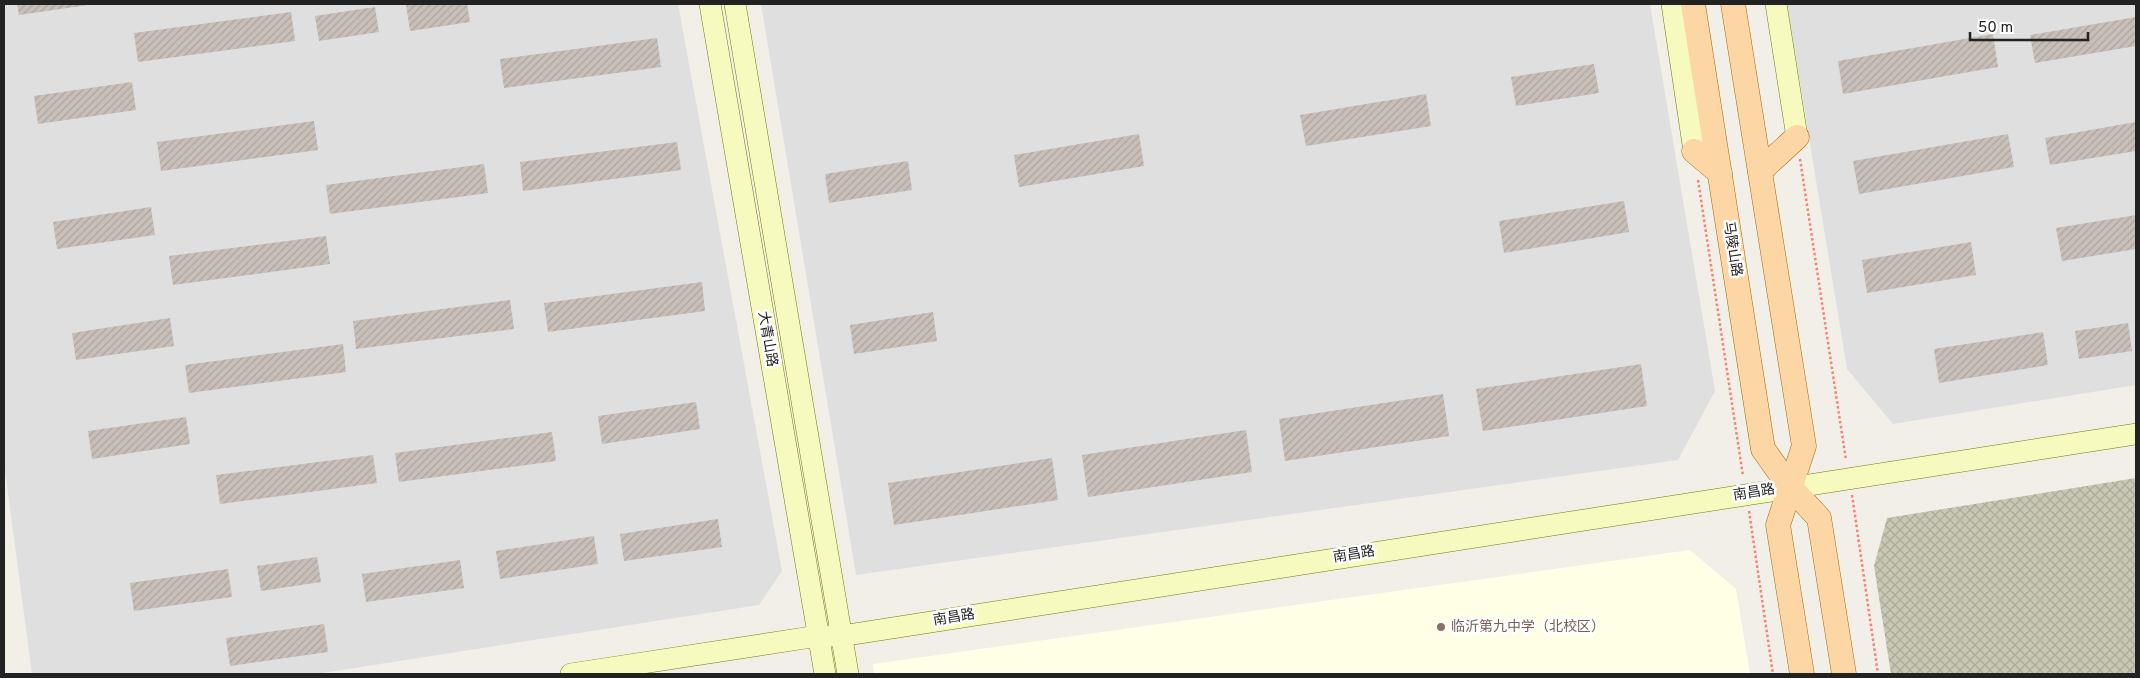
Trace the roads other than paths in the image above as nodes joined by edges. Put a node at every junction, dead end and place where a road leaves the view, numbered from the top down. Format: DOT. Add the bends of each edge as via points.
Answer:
graph roads {
  1 [pos="710,4"];
  2 [pos="735,4"];
  3 [pos="1672,4"];
  4 [pos="1693,4"];
  5 [pos="1733,4"];
  6 [pos="1776,4"];
  7 [pos="1797,137"];
  8 [pos="1694,151"];
  9 [pos="1760,171"];
  10 [pos="1720,173"];
  11 [pos="2136,434"];
  12 [pos="1790,487"];
  13 [pos="818,636"];
  14 [pos="841,636"];
  15 [pos="1845,673"];
  16 [pos="571,674"];
  17 [pos="824,674"];
  18 [pos="848,674"];
  19 [pos="1802,674"];
  1 -- 13 [label="street, 大青山路"];
  2 -- 14 [label="street, 大青山路"];
  3 -- 8 [label="street"];
  4 -- 10 [label="main road, 马陵山路"];
  5 -- 9 [label="main road"];
  6 -- 7 [label="street"];
  7 -- 9 [label="main road"];
  8 -- 10 [label="main road"];
  9 -- 12 [label="main road" via="1804,446"];
  10 -- 12 [label="main road, 马陵山路" via="1763,449"];
  11 -- 12 [label="street, 南昌路"];
  12 -- 14 [label="street, 南昌路"];
  12 -- 15 [label="main road, 马陵山路" via="1819,518"];
  12 -- 19 [label="main road" via="1778,525"];
  13 -- 14 [label="street, 南昌路"];
  13 -- 16 [label="street, 南昌路"];
  13 -- 17 [label="street, 大青山路"];
  14 -- 18 [label="street, 大青山路"];
}
